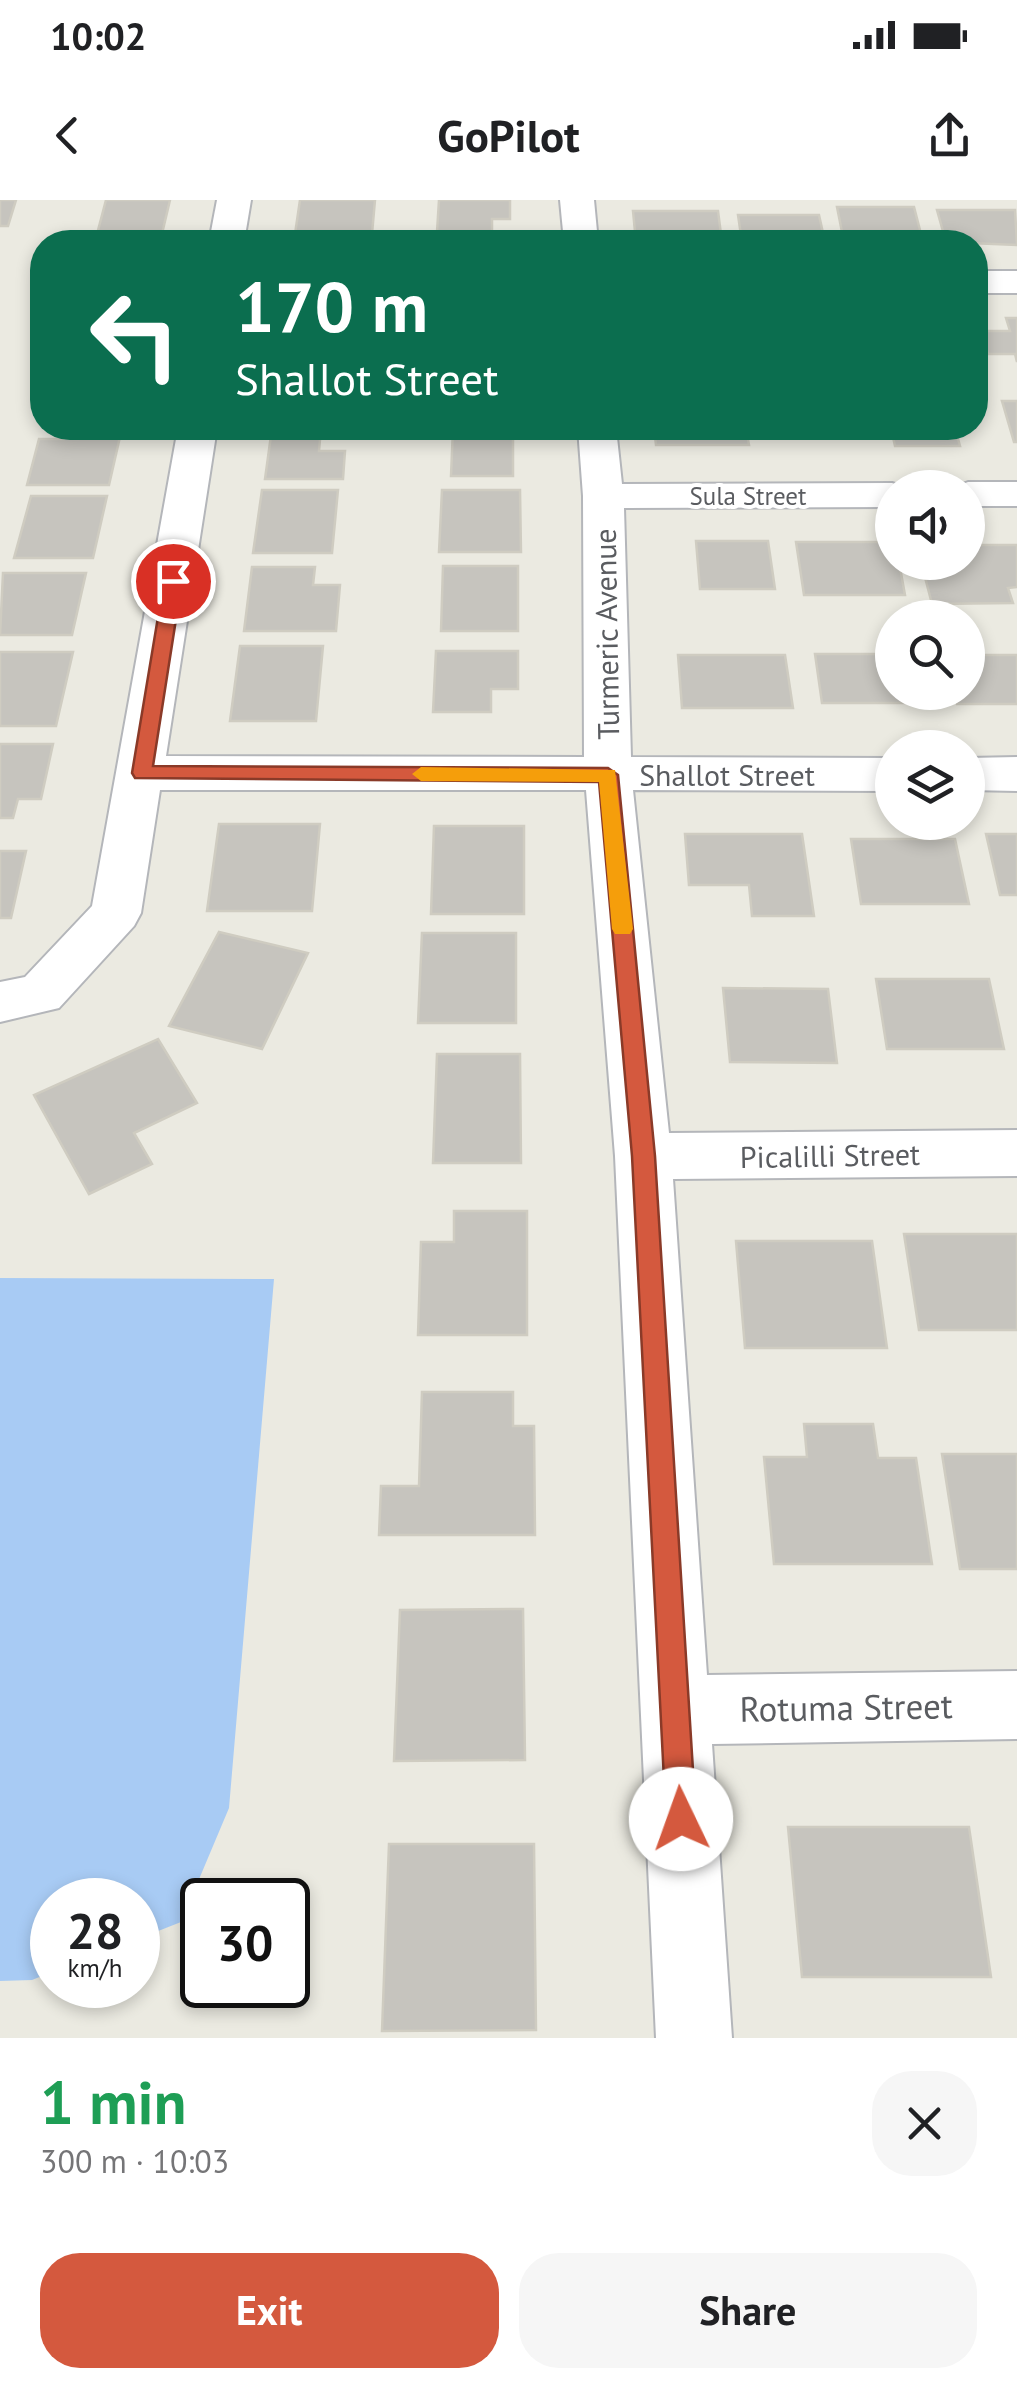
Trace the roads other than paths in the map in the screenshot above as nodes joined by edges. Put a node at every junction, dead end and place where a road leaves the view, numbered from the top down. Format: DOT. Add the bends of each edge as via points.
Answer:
graph roads {
  1 [pos="234,200"];
  2 [pos="577,200"];
  3 [pos="229,230"];
  4 [pos="580,230"];
  5 [pos="988,282"];
  6 [pos="1017,282"];
  7 [pos="195,440"];
  8 [pos="598,440"];
  9 [pos="985,494"];
  10 [pos="1017,494"];
  11 [pos="875,495"];
  12 [pos="603,496"];
  13 [pos="142,773"];
  14 [pos="875,774"];
  15 [pos="985,774"];
  16 [pos="1017,774"];
  17 [pos="608,775"];
  18 [pos="0,1002"];
  19 [pos="1017,1153"];
  20 [pos="643,1156"];
  21 [pos="1017,1705"];
  22 [pos="675,1710"];
  23 [pos="694,2038"];
  1 -- 3 [label="street"];
  2 -- 4 [label="street"];
  5 -- 6 [label="street"];
  7 -- 13 [label="street"];
  8 -- 12 [label="street, Turmeric Avenue"];
  9 -- 10 [label="street"];
  11 -- 12 [label="street, Sula Street"];
  12 -- 17 [label="street, Turmeric Avenue"];
  13 -- 17 [label="street, Shallot Street"];
  13 -- 18 [label="street" via="116,914 40,994"];
  14 -- 17 [label="street, Shallot Street"];
  15 -- 16 [label="street"];
  17 -- 20 [label="street, Turmeric Avenue"];
  19 -- 20 [label="street, Picalilli Street"];
  20 -- 22 [label="street, Turmeric Avenue"];
  21 -- 22 [label="street, Rotuma Street"];
  22 -- 23 [label="street, Turmeric Avenue"];
}
